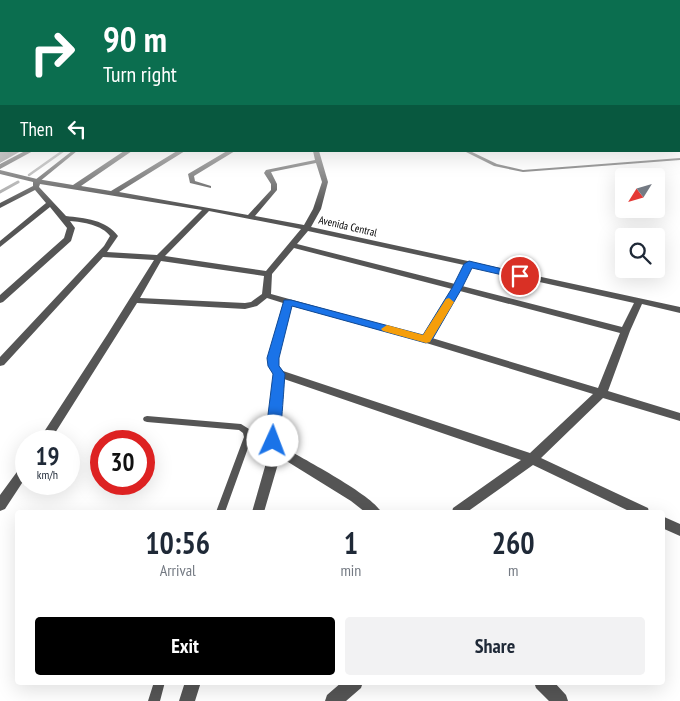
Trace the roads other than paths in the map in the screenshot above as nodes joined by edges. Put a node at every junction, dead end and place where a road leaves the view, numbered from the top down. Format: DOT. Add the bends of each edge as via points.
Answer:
graph roads {
  1 [pos="28,152"];
  2 [pos="74,152"];
  3 [pos="127,152"];
  4 [pos="180,152"];
  5 [pos="230,152"];
  6 [pos="316,152"];
  7 [pos="476,153"];
  8 [pos="319,161"];
  9 [pos="678,161"];
  10 [pos="0,167"];
  11 [pos="0,174"];
  12 [pos="36,184"];
  13 [pos="75,187"];
  14 [pos="209,187"];
  15 [pos="111,194"];
  16 [pos="49,204"];
  17 [pos="0,206"];
  18 [pos="207,209"];
  19 [pos="250,217"];
  20 [pos="64,218"];
  21 [pos="306,228"];
  22 [pos="0,245"];
  23 [pos="293,245"];
  24 [pos="101,254"];
  25 [pos="159,258"];
  26 [pos="469,264"];
  27 [pos="268,274"];
  28 [pos="457,288"];
  29 [pos="266,295"];
  30 [pos="0,300"];
  31 [pos="134,300"];
  32 [pos="639,301"];
  33 [pos="288,302"];
  34 [pos="680,310"];
  35 [pos="625,331"];
  36 [pos="426,340"];
  37 [pos="0,363"];
  38 [pos="279,374"];
  39 [pos="602,392"];
  40 [pos="680,417"];
  41 [pos="147,420"];
  42 [pos="51,430"];
  43 [pos="276,448"];
  44 [pos="532,459"];
  45 [pos="15,484"];
  46 [pos="0,506"];
  47 [pos="222,510"];
  48 [pos="259,510"];
  49 [pos="372,510"];
  50 [pos="461,510"];
  51 [pos="639,510"];
  52 [pos="665,523"];
  53 [pos="680,530"];
  54 [pos="159,685"];
  55 [pos="192,685"];
  56 [pos="352,685"];
  57 [pos="545,685"];
  58 [pos="154,701"];
  59 [pos="187,701"];
  60 [pos="333,701"];
  61 [pos="560,701"];
  1 -- 10 [label="street"];
  2 -- 12 [label="lane"];
  3 -- 13 [label="street"];
  4 -- 15 [label="street"];
  5 -- 14 [label="street" via="190,174 192,182"];
  6 -- 8 [label="street"];
  7 -- 9 [label="lane" via="496,165 523,170"];
  8 -- 19 [label="street" via="268,171 274,190"];
  8 -- 21 [label="street" via="325,182 317,209"];
  11 -- 12 [label="street, Avenida Central"];
  12 -- 13 [label="street, Avenida Central"];
  12 -- 16 [label="street"];
  12 -- 17 [label="street"];
  13 -- 15 [label="street, Avenida Central"];
  15 -- 18 [label="street, Avenida Central"];
  16 -- 20 [label="street"];
  16 -- 22 [label="street"];
  18 -- 19 [label="street, Avenida Central"];
  18 -- 25 [label="street"];
  19 -- 21 [label="street, Avenida Central"];
  20 -- 24 [label="street" via="82,220 112,231 114,236"];
  20 -- 30 [label="street" via="71,228 68,239"];
  21 -- 23 [label="street"];
  21 -- 26 [label="street, Avenida Central"];
  23 -- 27 [label="street"];
  23 -- 28 [label="street"];
  24 -- 25 [label="street"];
  24 -- 37 [label="street"];
  25 -- 27 [label="street"];
  25 -- 31 [label="street"];
  26 -- 28 [label="street"];
  26 -- 32 [label="street, Avenida Central"];
  27 -- 29 [label="street"];
  28 -- 35 [label="street"];
  28 -- 36 [label="street"];
  29 -- 31 [label="street" via="245,306"];
  29 -- 33 [label="street"];
  31 -- 42 [label="street"];
  32 -- 34 [label="street, Avenida Central"];
  32 -- 35 [label="street"];
  33 -- 36 [label="street"];
  33 -- 38 [label="street" via="273,358"];
  35 -- 39 [label="street"];
  36 -- 39 [label="street"];
  38 -- 43 [label="street" via="273,431"];
  38 -- 44 [label="street"];
  39 -- 40 [label="street"];
  39 -- 44 [label="street"];
  41 -- 47 [label="lane" via="241,427 246,432 248,437"];
  43 -- 48 [label="street"];
  43 -- 49 [label="street"];
  44 -- 50 [label="street"];
  44 -- 51 [label="street"];
  45 -- 46 [label="street"];
  52 -- 53 [label="street"];
  54 -- 58 [label="lane"];
  55 -- 59 [label="street"];
  56 -- 60 [label="street"];
  57 -- 61 [label="street"];
}
